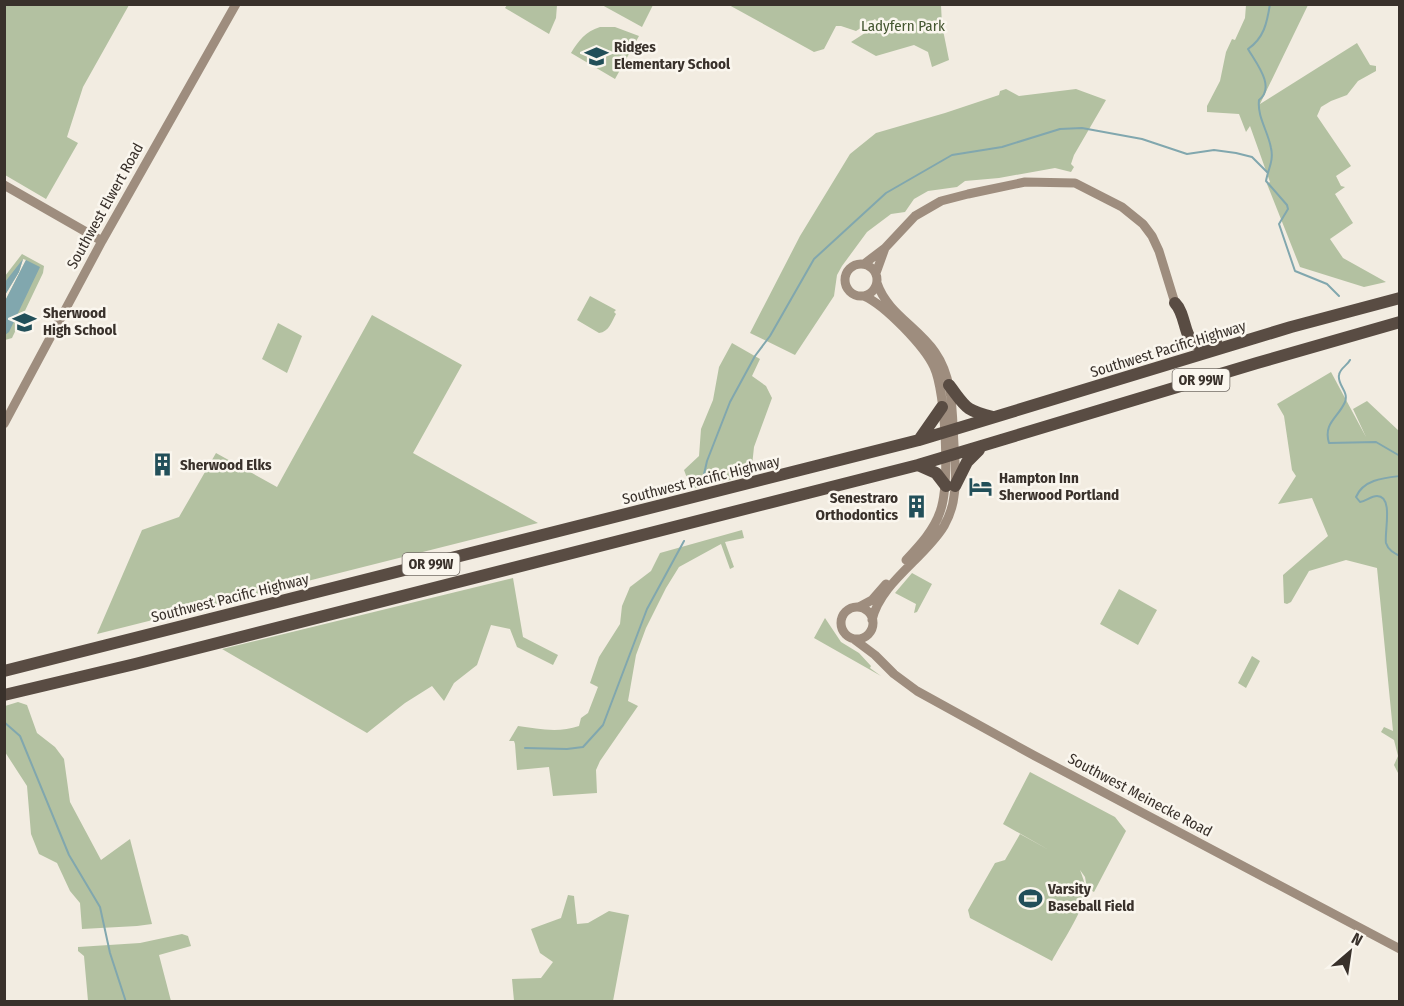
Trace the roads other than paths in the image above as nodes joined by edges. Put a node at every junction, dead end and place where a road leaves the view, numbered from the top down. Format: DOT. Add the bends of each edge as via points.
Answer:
graph roads {
  1 [pos="236,4"];
  2 [pos="4,185"];
  3 [pos="102,241"];
  4 [pos="885,248"];
  5 [pos="864,264"];
  6 [pos="876,278"];
  7 [pos="864,296"];
  8 [pos="1400,298"];
  9 [pos="1175,303"];
  10 [pos="1400,322"];
  11 [pos="1244,341"];
  12 [pos="1175,362"];
  13 [pos="949,385"];
  14 [pos="942,407"];
  15 [pos="994,417"];
  16 [pos="4,424"];
  17 [pos="948,432"];
  18 [pos="919,440"];
  19 [pos="983,446"];
  20 [pos="950,456"];
  21 [pos="918,465"];
  22 [pos="951,486"];
  23 [pos="859,607"];
  24 [pos="872,620"];
  25 [pos="871,630"];
  26 [pos="855,640"];
  27 [pos="875,654"];
  28 [pos="4,671"];
  29 [pos="4,695"];
  30 [pos="1400,949"];
  1 -- 3 [label="main road, Southwest Elwert Road"];
  2 -- 3 [label="main road"];
  3 -- 16 [label="main road, Southwest Elwert Road"];
  4 -- 5 [label="main road"];
  4 -- 6 [label="main road"];
  4 -- 9 [label="main road" via="915,216 941,201 1025,182 1074,183 1122,207 1143,224 1159,251"];
  5 -- 6 [label="main road"];
  5 -- 7 [label="main road" via="851,267 845,280 852,293"];
  6 -- 7 [label="main road" via="873,291"];
  6 -- 13 [label="main road" via="885,300 937,354"];
  7 -- 14 [label="main road" via="882,308 922,348 936,371"];
  8 -- 11 [label="highway, Southwest Pacific Highway / OR 99W"];
  9 -- 11 [label="highway" via="1194,343 1202,346 1219,340"];
  9 -- 12 [label="highway" via="1183,347"];
  10 -- 19 [label="highway, OR 99W"];
  11 -- 12 [label="highway, Southwest Pacific Highway / OR 99W"];
  12 -- 15 [label="highway, Southwest Pacific Highway / OR 99W"];
  13 -- 15 [label="highway" via="970,411"];
  13 -- 17 [label="main road"];
  14 -- 17 [label="main road"];
  14 -- 18 [label="highway"];
  15 -- 17 [label="highway, Southwest Pacific Highway / OR 99W"];
  17 -- 18 [label="highway, Southwest Pacific Highway / OR 99W"];
  17 -- 20 [label="main road"];
  18 -- 28 [label="highway, Southwest Pacific Highway / OR 99W"];
  19 -- 20 [label="highway, OR 99W"];
  19 -- 22 [label="highway"];
  20 -- 21 [label="highway, OR 99W"];
  20 -- 22 [label="main road"];
  21 -- 22 [label="highway"];
  21 -- 29 [label="highway, OR 99W"];
  22 -- 23 [label="main road" via="931,531 872,600"];
  22 -- 24 [label="main road" via="952,507 938,536 879,601"];
  23 -- 24 [label="main road"];
  23 -- 26 [label="main road" via="847,611 841,620 845,635"];
  24 -- 25 [label="main road"];
  25 -- 26 [label="main road"];
  25 -- 27 [label="main road"];
  26 -- 27 [label="main road, Southwest Meinecke Road"];
  27 -- 30 [label="main road, Southwest Meinecke Road" via="894,674 925,695"];
}
